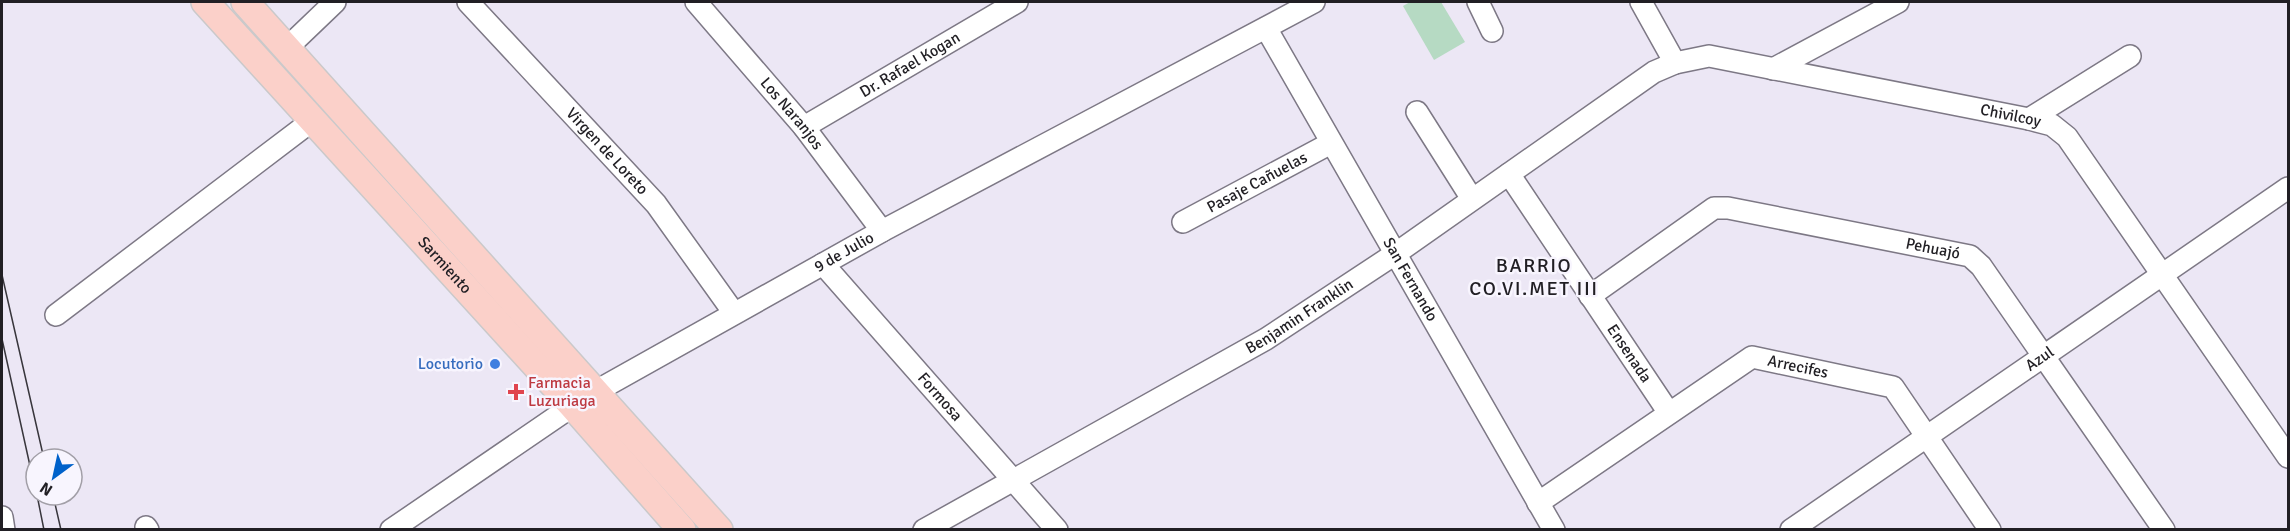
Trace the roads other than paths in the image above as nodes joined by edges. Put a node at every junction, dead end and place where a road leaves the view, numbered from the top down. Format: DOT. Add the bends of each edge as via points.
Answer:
graph roads {
  1 [pos="205,2"];
  2 [pos="245,2"];
  3 [pos="335,2"];
  4 [pos="468,2"];
  5 [pos="699,2"];
  6 [pos="1017,2"];
  7 [pos="1314,2"];
  8 [pos="1478,2"];
  9 [pos="1641,2"];
  10 [pos="1898,2"];
  11 [pos="1266,28"];
  12 [pos="1492,31"];
  13 [pos="288,47"];
  14 [pos="2130,56"];
  15 [pos="1675,63"];
  16 [pos="1773,69"];
  17 [pos="1654,72"];
  18 [pos="1417,112"];
  19 [pos="2029,119"];
  20 [pos="313,120"];
  21 [pos="804,128"];
  22 [pos="1331,143"];
  23 [pos="1509,174"];
  24 [pos="2286,195"];
  25 [pos="1473,200"];
  26 [pos="1183,222"];
  27 [pos="882,231"];
  28 [pos="1395,254"];
  29 [pos="823,264"];
  30 [pos="2163,274"];
  31 [pos="1590,296"];
  32 [pos="734,313"];
  33 [pos="56,315"];
  34 [pos="2044,356"];
  35 [pos="597,391"];
  36 [pos="572,405"];
  37 [pos="1669,412"];
  38 [pos="1927,436"];
  39 [pos="2289,457"];
  40 [pos="1014,479"];
  41 [pos="1538,503"];
  42 [pos="1804,526"];
  43 [pos="391,530"];
  44 [pos="682,530"];
  45 [pos="719,530"];
  46 [pos="924,530"];
  47 [pos="1057,530"];
  48 [pos="1554,530"];
  49 [pos="1990,530"];
  50 [pos="2164,530"];
  1 -- 20 [label="main road, Sarmiento"];
  2 -- 13 [label="main road, Sarmiento"];
  3 -- 13 [label="street"];
  4 -- 32 [label="street, Virgen de Loreto" via="656,204"];
  5 -- 21 [label="street, Los Naranjos"];
  6 -- 21 [label="street, Dr. Rafael Kogan"];
  7 -- 11 [label="street, 9 de Julio"];
  8 -- 12 [label="street"];
  9 -- 15 [label="street"];
  10 -- 16 [label="street"];
  11 -- 22 [label="street, San Fernando"];
  11 -- 27 [label="street, 9 de Julio"];
  13 -- 35 [label="main road, Sarmiento"];
  14 -- 19 [label="street"];
  15 -- 16 [label="street, Chivilcoy" via="1709,56"];
  15 -- 17 [label="street, Chivilcoy"];
  16 -- 19 [label="street, Chivilcoy"];
  17 -- 23 [label="street, Benjamin Franklin"];
  18 -- 25 [label="street"];
  19 -- 30 [label="street, Chivilcoy" via="2052,125 2067,137"];
  20 -- 33 [label="street"];
  20 -- 36 [label="main road, Sarmiento"];
  21 -- 27 [label="street, Los Naranjos"];
  22 -- 26 [label="street, Pasaje Cañuelas"];
  22 -- 28 [label="street, San Fernando"];
  23 -- 25 [label="street, Benjamin Franklin"];
  23 -- 31 [label="street, Ensenada"];
  24 -- 30 [label="street, Azul"];
  25 -- 28 [label="street, Benjamin Franklin"];
  27 -- 29 [label="street, 9 de Julio"];
  28 -- 40 [label="street, Benjamin Franklin" via="1266,339"];
  28 -- 41 [label="street, San Fernando"];
  29 -- 32 [label="street, 9 de Julio"];
  29 -- 40 [label="street, Formosa"];
  30 -- 34 [label="street, Azul"];
  30 -- 39 [label="street, Chivilcoy"];
  31 -- 34 [label="street, Pehuajó" via="1714,208 1728,208 1970,256"];
  31 -- 37 [label="street, Ensenada"];
  32 -- 35 [label="street, 9 de Julio"];
  34 -- 38 [label="street, Azul"];
  34 -- 50 [label="street, Pehuajó"];
  35 -- 36 [label="street, 9 de Julio"];
  35 -- 45 [label="main road, Sarmiento"];
  36 -- 43 [label="street, 9 de Julio"];
  36 -- 44 [label="main road, Sarmiento"];
  37 -- 38 [label="street, Arrecifes" via="1752,357 1893,387"];
  37 -- 41 [label="street, Arrecifes"];
  38 -- 42 [label="street, Azul"];
  38 -- 49 [label="street, Arrecifes"];
  40 -- 46 [label="street, Benjamin Franklin"];
  40 -- 47 [label="street, Formosa"];
  41 -- 48 [label="street, San Fernando"];
}
